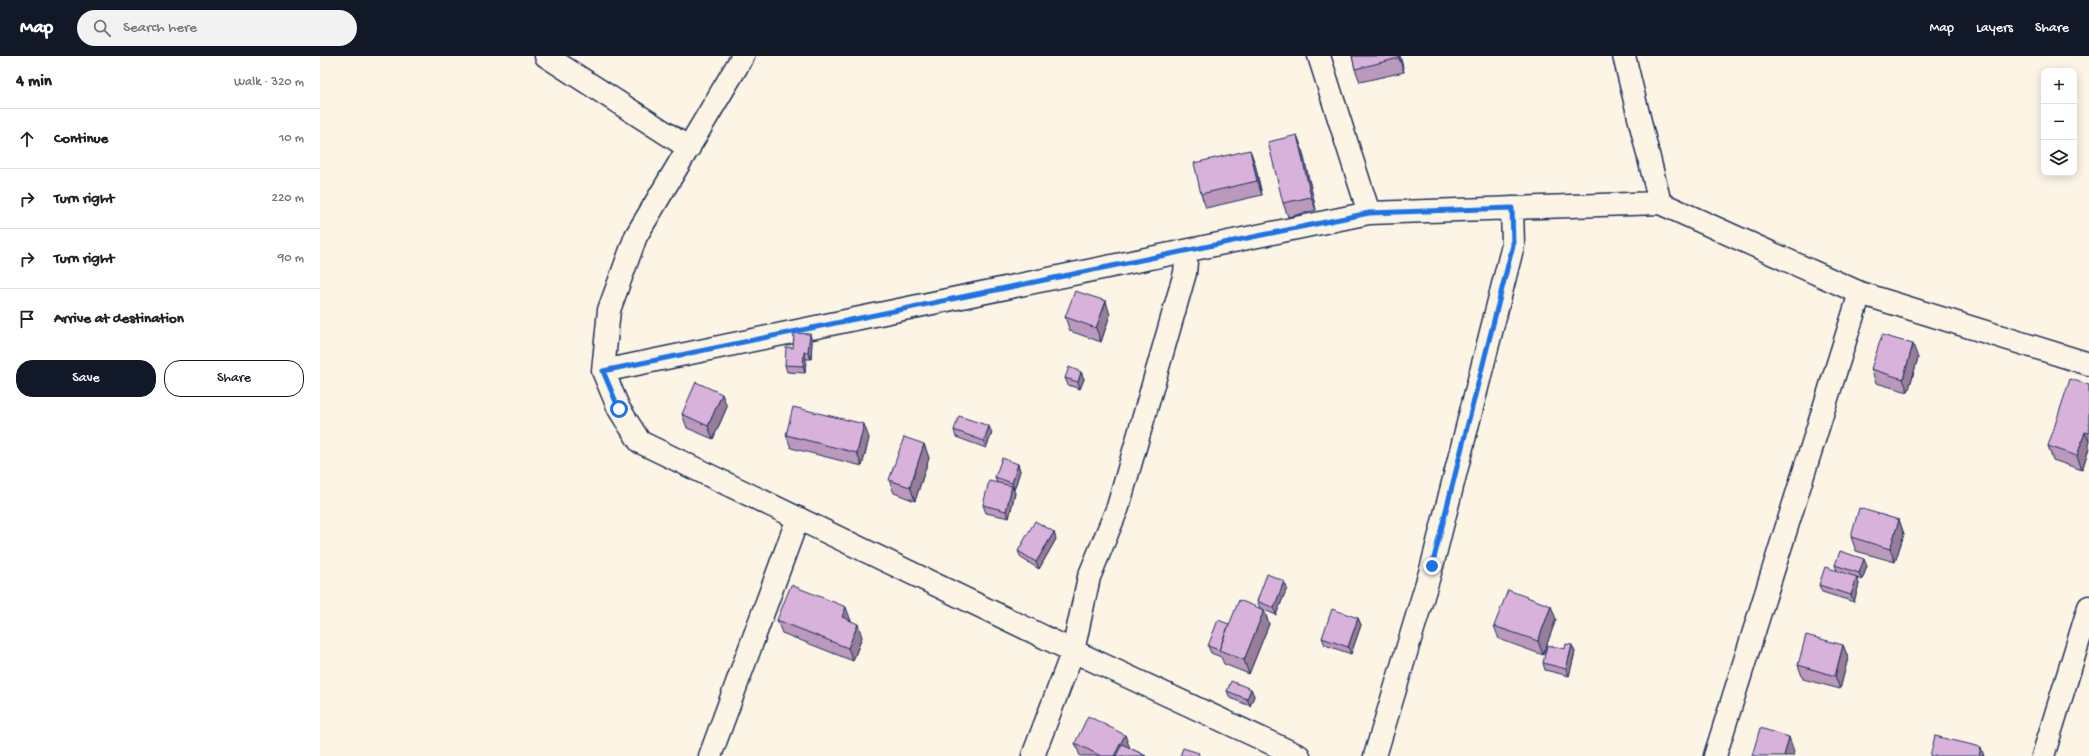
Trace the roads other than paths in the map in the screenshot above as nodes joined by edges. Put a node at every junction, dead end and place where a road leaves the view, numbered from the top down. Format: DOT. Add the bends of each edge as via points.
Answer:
graph roads {
  1 [pos="546,56"];
  2 [pos="744,56"];
  3 [pos="1319,56"];
  4 [pos="1624,56"];
  5 [pos="689,148"];
  6 [pos="1660,203"];
  7 [pos="1512,208"];
  8 [pos="1369,213"];
  9 [pos="1184,251"];
  10 [pos="1860,292"];
  11 [pos="2089,364"];
  12 [pos="603,371"];
  13 [pos="798,518"];
  14 [pos="2089,607"];
  15 [pos="1073,651"];
  16 [pos="710,756"];
  17 [pos="1032,756"];
  18 [pos="1299,756"];
  19 [pos="1376,756"];
  20 [pos="1715,756"];
  21 [pos="2043,756"];
  1 -- 5 [label="street"];
  2 -- 5 [label="street"];
  3 -- 8 [label="street"];
  4 -- 6 [label="street"];
  5 -- 12 [label="street" via="636,236 609,310"];
  6 -- 7 [label="street"];
  6 -- 10 [label="street"];
  7 -- 8 [label="street"];
  7 -- 19 [label="street" via="1513,245 1432,566"];
  8 -- 9 [label="street"];
  9 -- 12 [label="street"];
  9 -- 15 [label="street" via="1185,273 1118,507 1090,577"];
  10 -- 11 [label="street"];
  10 -- 20 [label="street"];
  12 -- 13 [label="street" via="619,409 640,442"];
  13 -- 15 [label="street"];
  13 -- 16 [label="street"];
  14 -- 21 [label="street"];
  15 -- 17 [label="street"];
  15 -- 18 [label="street"];
}
